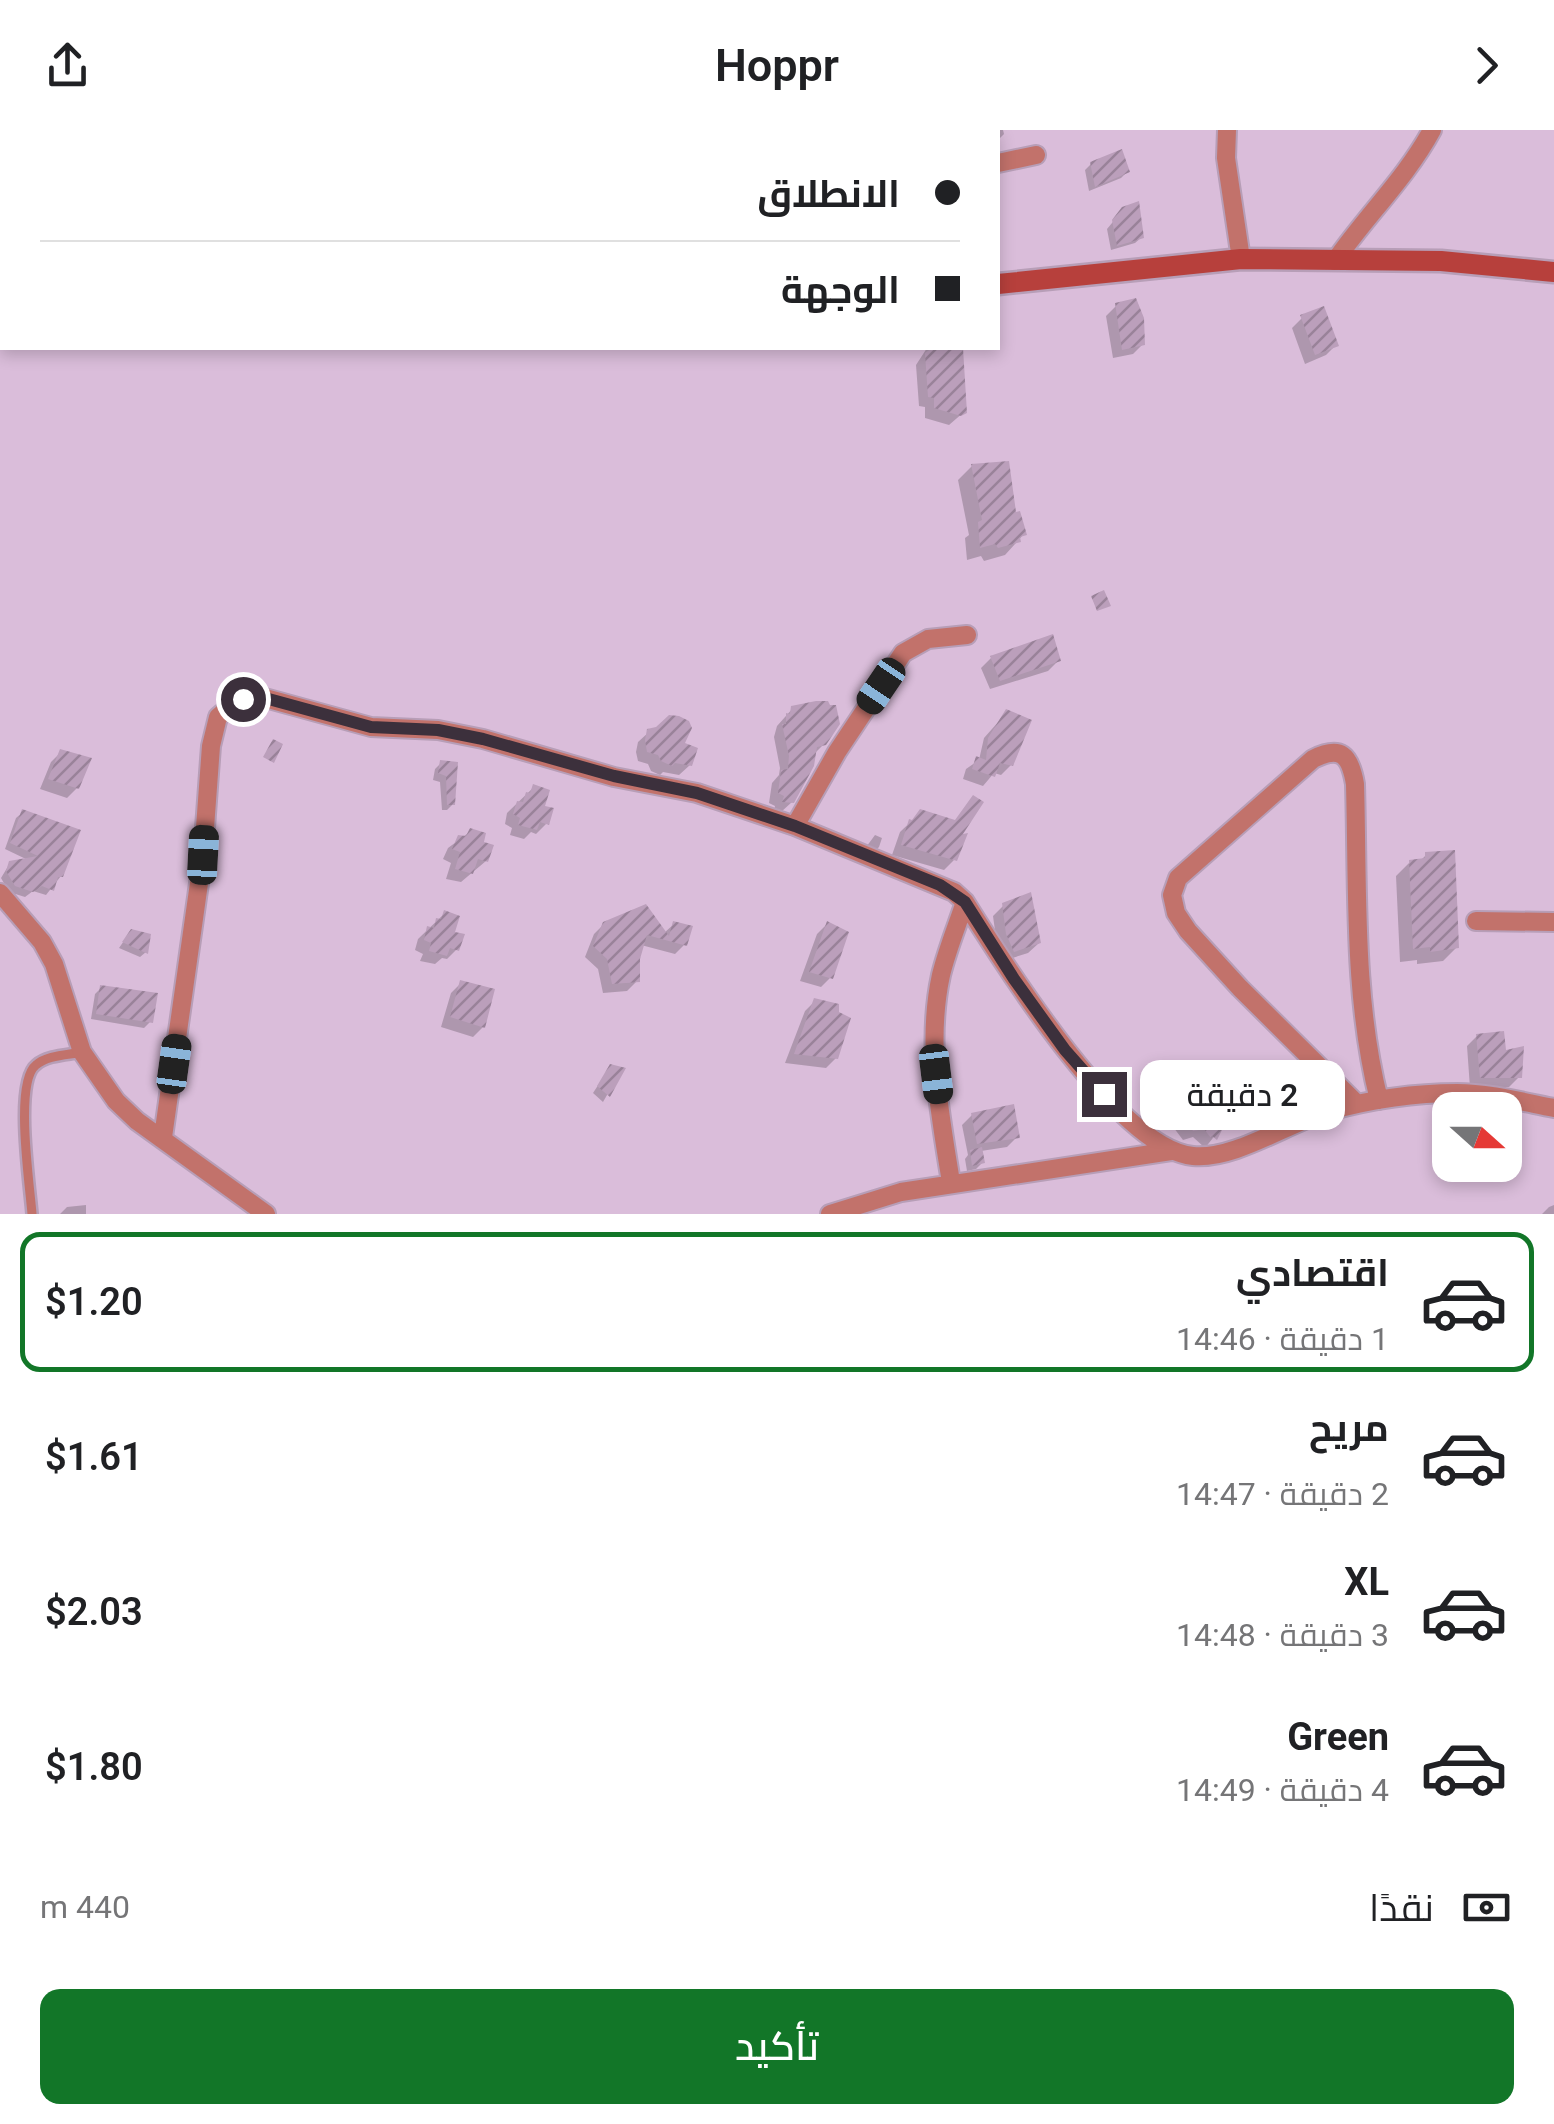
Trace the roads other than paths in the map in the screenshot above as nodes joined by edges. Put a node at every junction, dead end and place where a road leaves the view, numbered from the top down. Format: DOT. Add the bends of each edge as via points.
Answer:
graph roads {
  1 [pos="1227,130"];
  2 [pos="1432,130"];
  3 [pos="1036,155"];
  4 [pos="1000,163"];
  5 [pos="1241,260"];
  6 [pos="1335,261"];
  7 [pos="1554,272"];
  8 [pos="1000,284"];
  9 [pos="967,635"];
  10 [pos="795,826"];
  11 [pos="0,893"];
  12 [pos="965,902"];
  13 [pos="1476,921"];
  14 [pos="1554,922"];
  15 [pos="82,1052"];
  16 [pos="1379,1100"];
  17 [pos="1357,1104"];
  18 [pos="1554,1108"];
  19 [pos="163,1137"];
  20 [pos="1171,1151"];
  21 [pos="952,1182"];
  22 [pos="32,1214"];
  23 [pos="265,1214"];
  24 [pos="830,1214"];
  1 -- 5 [label="street"];
  2 -- 6 [label="street" via="1414,163"];
  3 -- 4 [label="street"];
  5 -- 6 [label="street"];
  5 -- 8 [label="street"];
  6 -- 7 [label="street" via="1441,261"];
  9 -- 10 [label="street" via="928,640 903,653"];
  10 -- 12 [label="street" via="940,885"];
  10 -- 19 [label="street" via="697,793 483,739 371,727 265,698 238,700 218,717 210,746 203,855"];
  11 -- 15 [label="street" via="54,964"];
  12 -- 20 [label="street" via="1065,1050"];
  12 -- 21 [label="street" via="941,975 934,1026"];
  13 -- 14 [label="street"];
  15 -- 19 [label="street" via="116,1101"];
  15 -- 22 [label="lane" via="48,1059 28,1075"];
  16 -- 17 [label="street"];
  16 -- 17 [label="street" via="1360,975 1355,784 1344,755 1328,751 1178,878 1172,895 1188,931"];
  16 -- 18 [label="street" via="1459,1092"];
  17 -- 20 [label="street" via="1220,1154"];
  19 -- 23 [label="street"];
  20 -- 21 [label="street"];
  21 -- 24 [label="street"];
}
